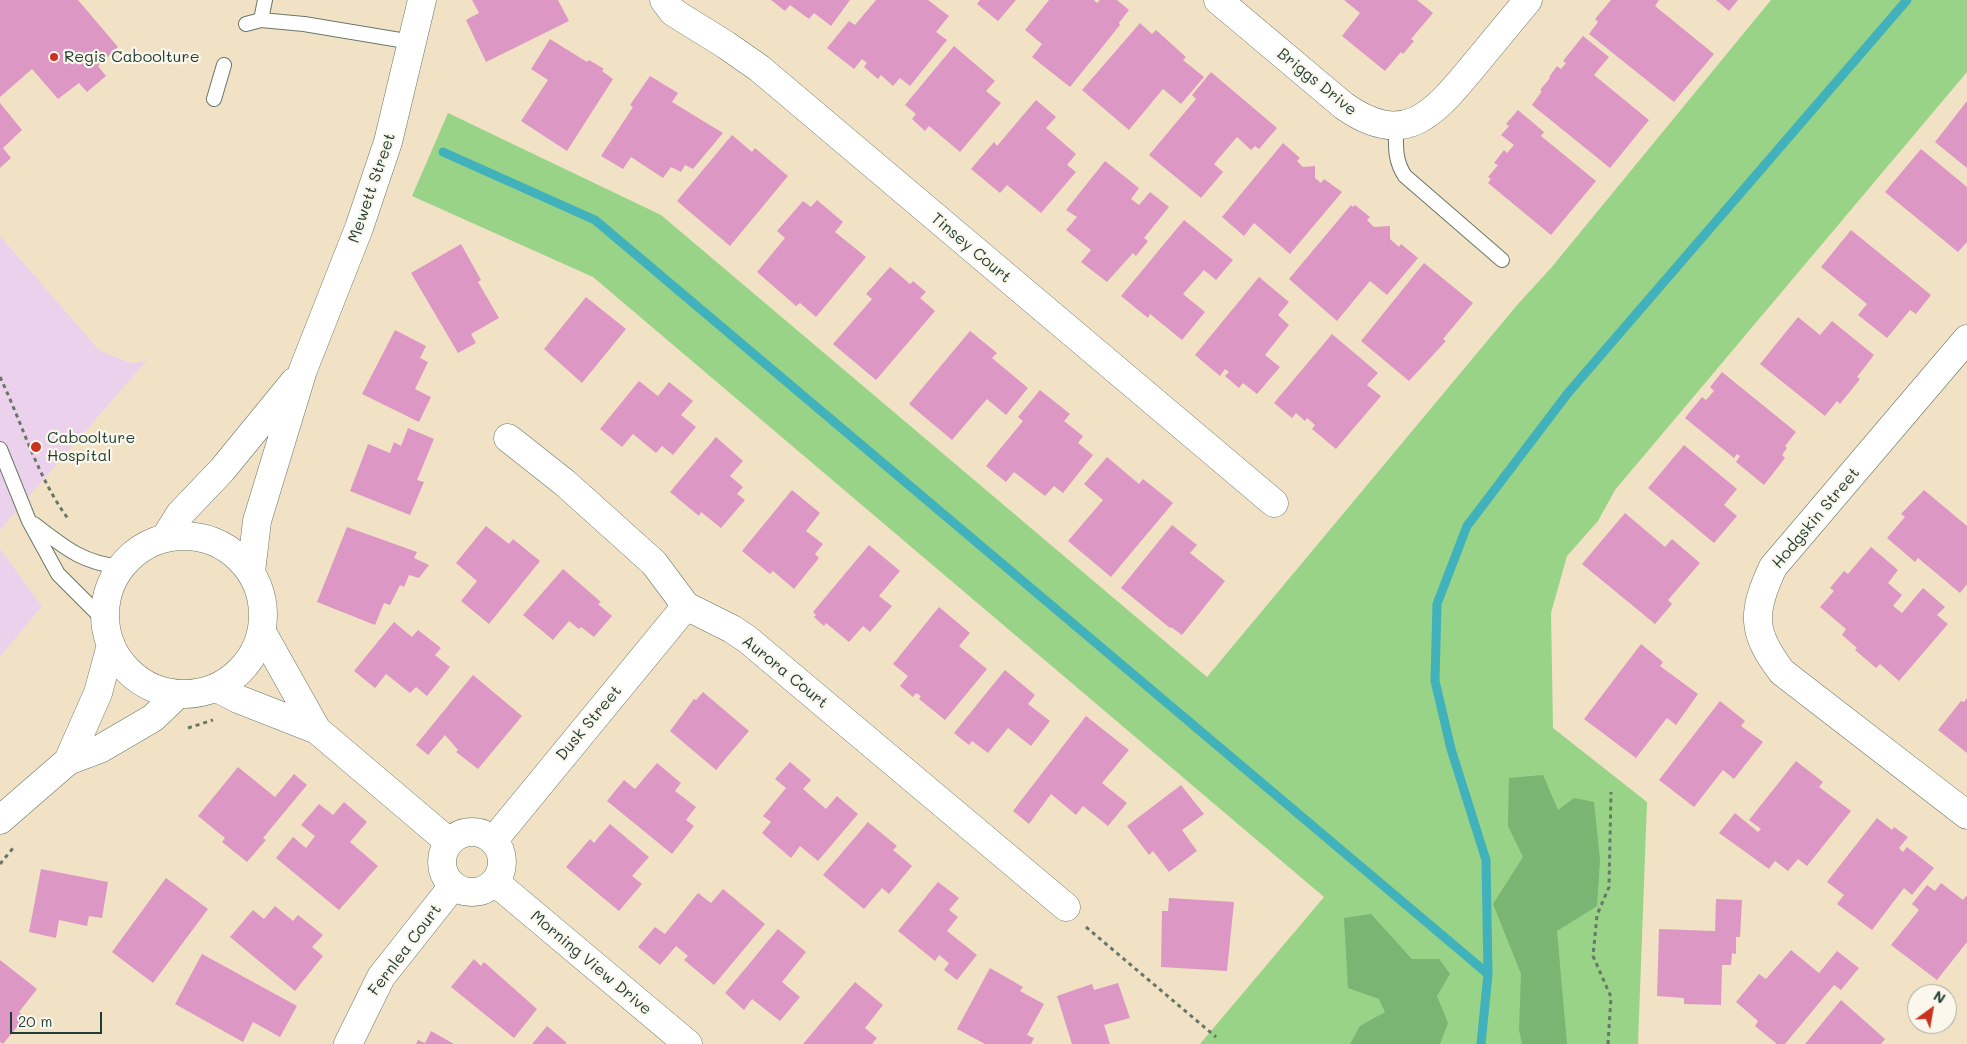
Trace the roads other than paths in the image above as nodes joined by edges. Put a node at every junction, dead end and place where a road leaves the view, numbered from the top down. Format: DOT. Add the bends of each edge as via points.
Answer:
graph roads {
  1 [pos="265,0"];
  2 [pos="422,0"];
  3 [pos="664,0"];
  4 [pos="1218,0"];
  5 [pos="1528,0"];
  6 [pos="261,20"];
  7 [pos="246,24"];
  8 [pos="412,42"];
  9 [pos="224,65"];
  10 [pos="214,99"];
  11 [pos="1396,125"];
  12 [pos="1502,260"];
  13 [pos="1967,339"];
  14 [pos="303,370"];
  15 [pos="508,438"];
  16 [pos="0,449"];
  17 [pos="1274,503"];
  18 [pos="30,521"];
  19 [pos="165,538"];
  20 [pos="121,567"];
  21 [pos="251,572"];
  22 [pos="686,606"];
  23 [pos="262,632"];
  24 [pos="108,633"];
  25 [pos="217,688"];
  26 [pos="178,694"];
  27 [pos="317,730"];
  28 [pos="68,761"];
  29 [pos="1967,815"];
  30 [pos="0,820"];
  31 [pos="493,840"];
  32 [pos="448,842"];
  33 [pos="495,882"];
  34 [pos="453,886"];
  35 [pos="1066,907"];
  36 [pos="348,1044"];
  37 [pos="688,1044"];
  1 -- 6 [label="lane"];
  2 -- 8 [label="street, Mewett Street"];
  3 -- 17 [label="street, Tinsey Court" via="673,12 759,68"];
  4 -- 11 [label="street, Briggs Drive" via="1352,111 1377,124"];
  5 -- 11 [label="street, Briggs Drive" via="1434,110 1408,124"];
  6 -- 7 [label="lane"];
  6 -- 8 [label="lane"];
  8 -- 14 [label="street, Mewett Street" via="388,142 359,228"];
  9 -- 10 [label="lane"];
  11 -- 12 [label="lane" via="1399,168"];
  13 -- 29 [label="street, Hodgskin Street" via="1773,567 1760,594 1757,618 1760,637 1782,672"];
  14 -- 19 [label="street, Mewett Street" via="222,470 180,514"];
  14 -- 21 [label="street, Mewett Street" via="257,521"];
  15 -- 22 [label="street, Aurora Court" via="565,483 654,563"];
  16 -- 18 [label="lane"];
  18 -- 20 [label="lane" via="74,554 105,566"];
  18 -- 24 [label="lane" via="58,574"];
  19 -- 20 [label="street" via="141,549"];
  19 -- 21 [label="street" via="189,536 213,541 234,554"];
  20 -- 24 [label="street" via="106,601"];
  21 -- 23 [label="street" via="260,591 264,611"];
  22 -- 31 [label="street, Dusk Street"];
  22 -- 35 [label="street, Aurora Court" via="747,639"];
  23 -- 25 [label="street" via="254,655 238,674"];
  23 -- 27 [label="street"];
  24 -- 26 [label="street" via="122,664 137,679 157,690"];
  24 -- 28 [label="street" via="98,693"];
  25 -- 26 [label="street"];
  25 -- 27 [label="street"];
  26 -- 28 [label="street" via="153,718 100,748"];
  27 -- 32 [label="street"];
  28 -- 30 [label="street"];
  31 -- 32 [label="street" via="475,832 456,836"];
  31 -- 33 [label="street" via="502,865"];
  32 -- 34 [label="street" via="441,860 442,870"];
  33 -- 34 [label="street" via="488,888 471,893"];
  33 -- 37 [label="street, Morning View Drive"];
  34 -- 36 [label="street, Fernlea Court" via="381,977"];
}
